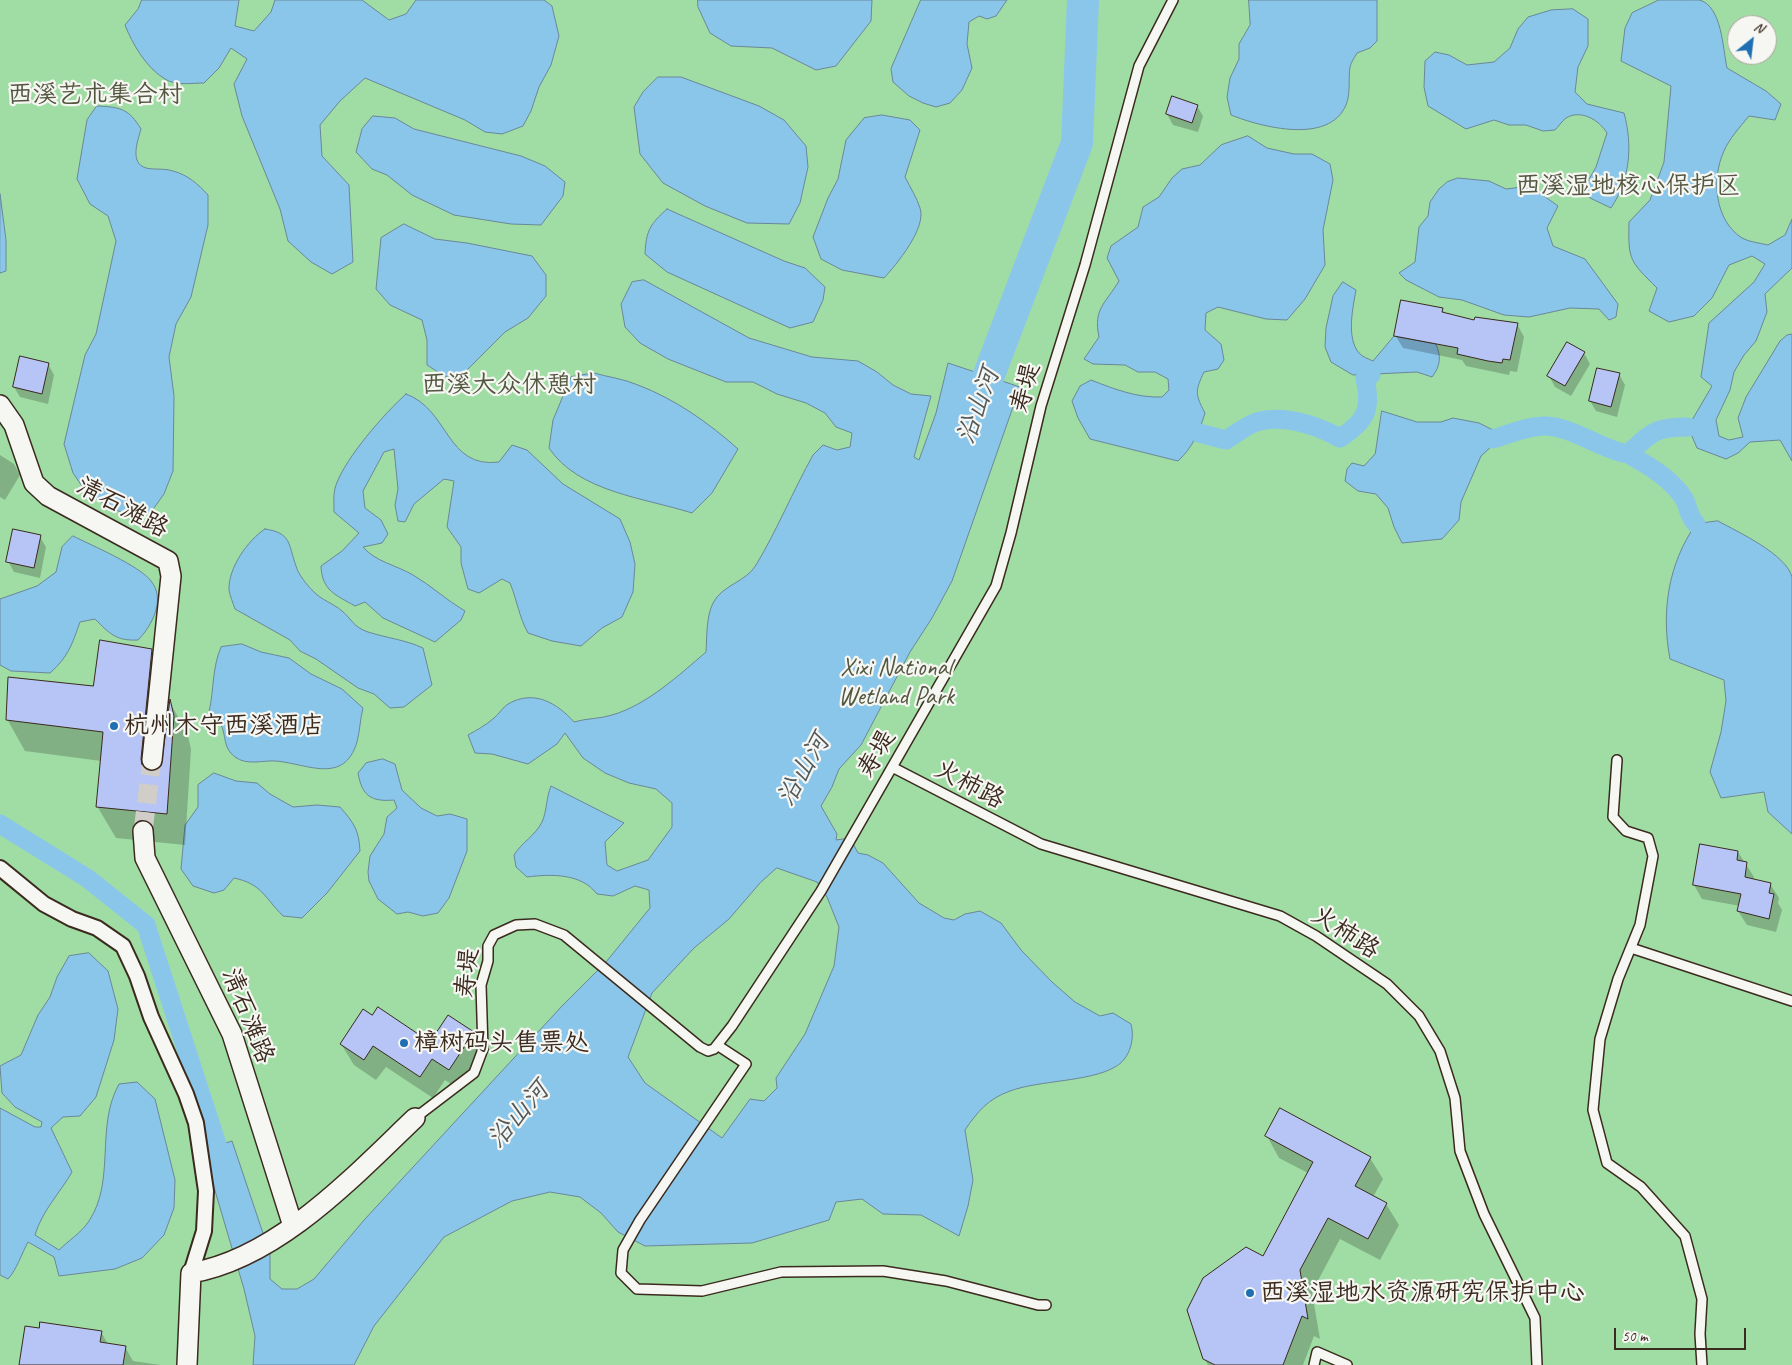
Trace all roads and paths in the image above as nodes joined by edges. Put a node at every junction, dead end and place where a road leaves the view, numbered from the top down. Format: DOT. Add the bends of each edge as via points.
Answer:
graph roads {
  1 [pos="1173,0"];
  2 [pos="0,405"];
  3 [pos="152,760"];
  4 [pos="1617,760"];
  5 [pos="892,767"];
  6 [pos="143,831"];
  7 [pos="0,868"];
  8 [pos="1631,948"];
  9 [pos="1792,1001"];
  10 [pos="717,1045"];
  11 [pos="415,1118"];
  12 [pos="293,1226"];
  13 [pos="191,1273"];
  14 [pos="1046,1305"];
  15 [pos="187,1365"];
  16 [pos="1314,1365"];
  17 [pos="1347,1365"];
  18 [pos="1537,1365"];
  19 [pos="1702,1365"];
  1 -- 5 [label="lane, 寿堤" via="1139,66 1085,265 1041,406 996,586"];
  2 -- 3 [label="street, 清石滩路" via="14,426 34,483 48,496 168,561 171,576"];
  4 -- 8 [label="lane" via="1613,817 1626,831 1648,838 1653,856 1640,925"];
  5 -- 10 [label="lane, 寿堤" via="821,891"];
  5 -- 18 [label="lane, 火柿路" via="1041,844 1280,916 1387,984 1419,1016 1440,1051 1455,1098 1460,1151 1484,1214 1535,1318"];
  6 -- 12 [label="street, 清石滩路" via="145,858 232,1034"];
  7 -- 13 [label="street" via="44,904 97,928 123,946 196,1123 206,1191 204,1231"];
  8 -- 9 [label="lane"];
  8 -- 19 [label="lane" via="1600,1039 1593,1110 1607,1163 1641,1187 1685,1236 1702,1299"];
  10 -- 11 [label="lane, 寿堤" via="708,1051 564,935 535,924 516,925 494,935 488,946 488,961 481,985 484,1049 474,1073"];
  10 -- 14 [label="lane" via="746,1064 623,1250 621,1273 637,1289 702,1291 781,1272 883,1271 946,1281"];
  11 -- 12 [label="street" via="310,1216"];
  12 -- 13 [label="street" via="216,1269"];
  13 -- 15 [label="street"];
  16 -- 17 [label="lane" via="1317,1352"];
}
